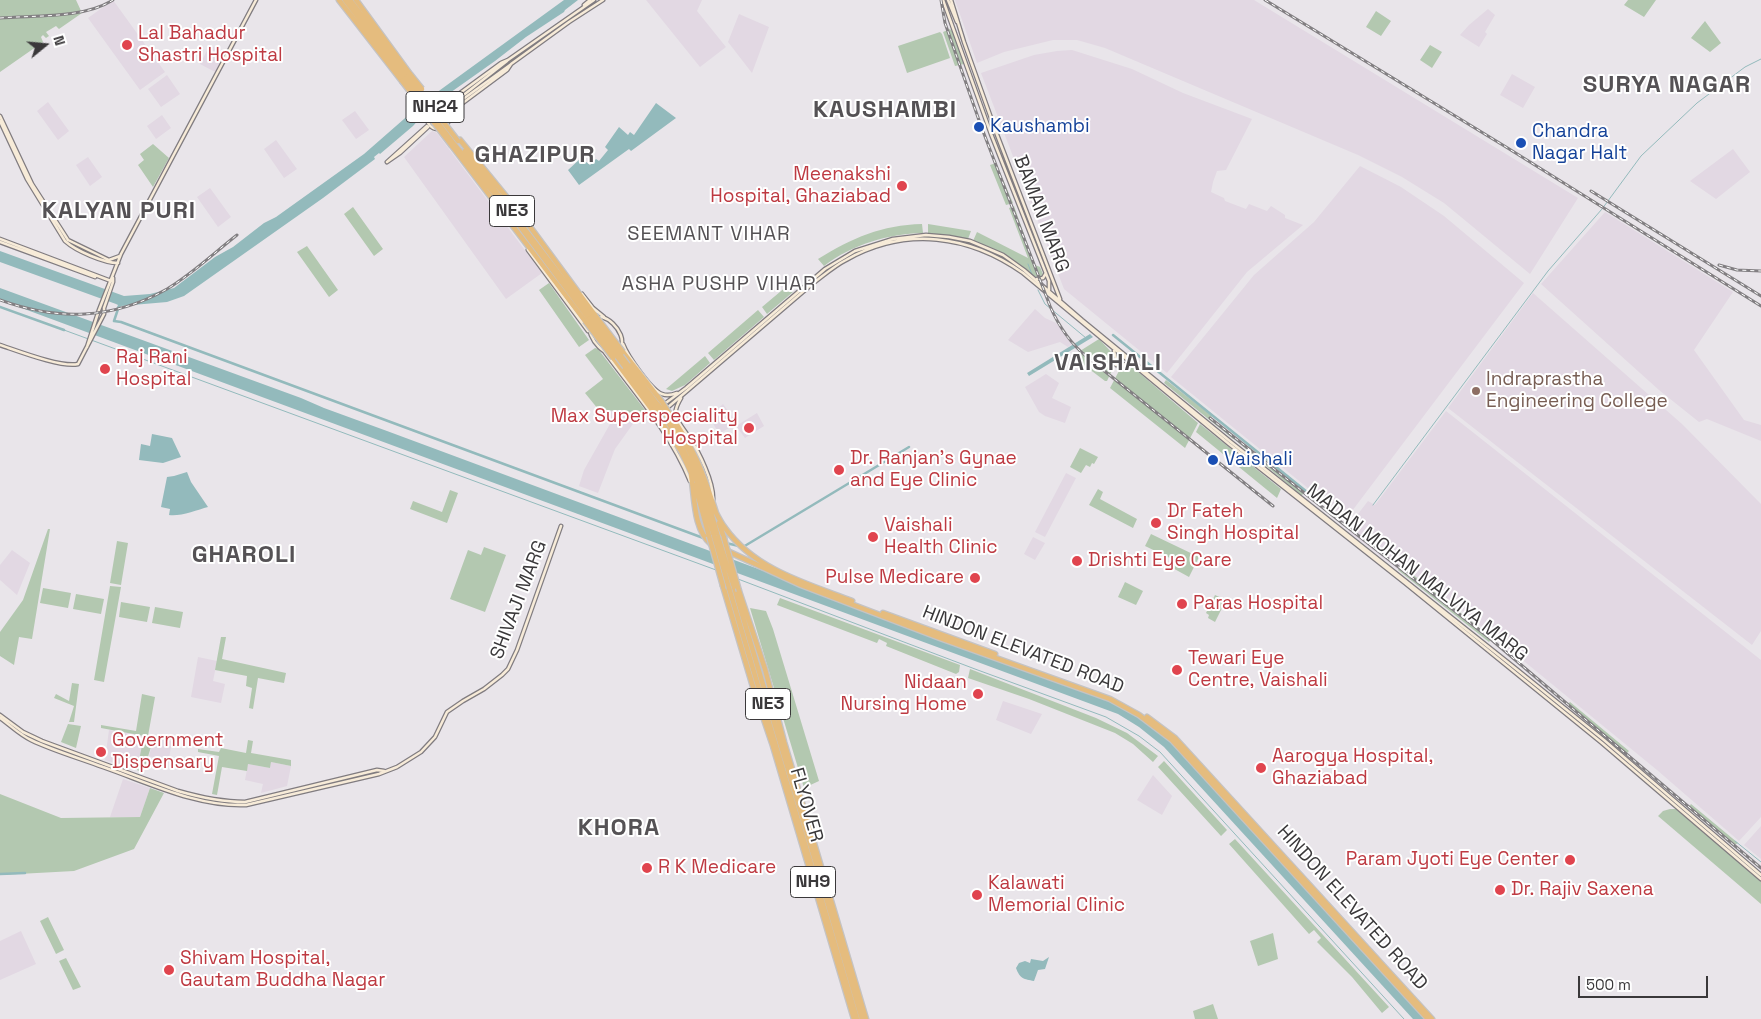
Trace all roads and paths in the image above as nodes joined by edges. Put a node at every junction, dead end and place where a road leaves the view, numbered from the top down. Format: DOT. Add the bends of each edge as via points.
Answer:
graph roads {
  1 [pos="256,0"];
  2 [pos="339,0"];
  3 [pos="345,0"];
  4 [pos="350,0"];
  5 [pos="356,0"];
  6 [pos="592,0"];
  7 [pos="601,0"];
  8 [pos="946,0"];
  9 [pos="578,14"];
  10 [pos="574,16"];
  11 [pos="508,60"];
  12 [pos="511,64"];
  13 [pos="406,78"];
  14 [pos="985,100"];
  15 [pos="980,102"];
  16 [pos="986,105"];
  17 [pos="982,106"];
  18 [pos="441,107"];
  19 [pos="0,116"];
  20 [pos="449,117"];
  21 [pos="0,121"];
  22 [pos="427,126"];
  23 [pos="456,143"];
  24 [pos="391,159"];
  25 [pos="490,187"];
  26 [pos="1024,210"];
  27 [pos="532,230"];
  28 [pos="517,232"];
  29 [pos="65,238"];
  30 [pos="0,240"];
  31 [pos="953,240"];
  32 [pos="525,242"];
  33 [pos="547,250"];
  34 [pos="120,256"];
  35 [pos="111,261"];
  36 [pos="1050,262"];
  37 [pos="118,263"];
  38 [pos="1046,265"];
  39 [pos="1046,272"];
  40 [pos="1036,279"];
  41 [pos="111,283"];
  42 [pos="1054,285"];
  43 [pos="1049,293"];
  44 [pos="1061,300"];
  45 [pos="103,308"];
  46 [pos="98,314"];
  47 [pos="102,317"];
  48 [pos="608,319"];
  49 [pos="97,323"];
  50 [pos="588,331"];
  51 [pos="623,343"];
  52 [pos="0,345"];
  53 [pos="1114,350"];
  54 [pos="604,351"];
  55 [pos="1130,363"];
  56 [pos="682,393"];
  57 [pos="652,414"];
  58 [pos="655,419"];
  59 [pos="691,473"];
  60 [pos="693,488"];
  61 [pos="713,504"];
  62 [pos="715,511"];
  63 [pos="702,513"];
  64 [pos="561,526"];
  65 [pos="714,536"];
  66 [pos="729,587"];
  67 [pos="734,604"];
  68 [pos="743,610"];
  69 [pos="762,667"];
  70 [pos="750,671"];
  71 [pos="0,717"];
  72 [pos="772,731"];
  73 [pos="782,742"];
  74 [pos="803,822"];
  75 [pos="1761,875"];
  76 [pos="1761,879"];
  77 [pos="856,1019"];
  78 [pos="862,1019"];
  79 [pos="866,1019"];
  80 [pos="1428,1019"];
  81 [pos="1432,1019"];
  1 -- 34 [label="main road"];
  2 -- 13 [label="highway"];
  3 -- 13 [label="highway, NE3"];
  4 -- 13 [label="highway, NE3"];
  5 -- 13 [label="highway, NH24"];
  6 -- 9 [label="main road"];
  6 -- 10 [label="main road"];
  7 -- 9 [label="main road"];
  7 -- 10 [label="main road"];
  8 -- 14 [label="main road, BAMAN MARG"];
  8 -- 15 [label="main road, BAMAN MARG"];
  9 -- 10 [label="main road"];
  10 -- 11 [label="main road"];
  10 -- 12 [label="main road"];
  11 -- 12 [label="main road" via="448,109"];
  11 -- 18 [label="main road"];
  12 -- 20 [label="main road" via="452,111"];
  13 -- 23 [label="highway, NE3, bridge"];
  13 -- 23 [label="highway, NH24, bridge"];
  14 -- 15 [label="main road"];
  14 -- 16 [label="main road, BAMAN MARG"];
  15 -- 17 [label="main road, BAMAN MARG"];
  16 -- 17 [label="main road"];
  16 -- 26 [label="main road, BAMAN MARG"];
  17 -- 26 [label="main road, BAMAN MARG"];
  18 -- 20 [label="main road"];
  18 -- 20 [label="main road" via="434,106 429,110 426,117 429,124 442,129 448,124"];
  19 -- 29 [label="main road" via="32,184"];
  21 -- 29 [label="main road" via="27,179"];
  22 -- 24 [label="main road"];
  23 -- 25 [label="highway, NE3"];
  23 -- 27 [label="highway, NH24" via="509,198"];
  23 -- 28 [label="highway, NH24"];
  25 -- 27 [label="highway"];
  25 -- 28 [label="highway"];
  25 -- 65 [label="highway, NE3, bridge" via="664,416 695,472"];
  26 -- 38 [label="main road, BAMAN MARG" via="1032,222"];
  26 -- 39 [label="main road, BAMAN MARG"];
  27 -- 33 [label="highway"];
  28 -- 32 [label="highway"];
  29 -- 35 [label="main road"];
  30 -- 41 [label="main road"];
  31 -- 40 [label="main road, MADAN MOHAN MALVIYA MARG" via="970,242 1003,255"];
  31 -- 43 [label="main road, MADAN MOHAN MALVIYA MARG" via="1001,258"];
  31 -- 56 [label="main road, MADAN MOHAN MALVIYA MARG" via="905,240 865,250 846,260"];
  32 -- 50 [label="main road"];
  32 -- 59 [label="highway, bridge" via="660,420"];
  33 -- 48 [label="main road" via="593,308"];
  33 -- 61 [label="highway, bridge" via="690,445"];
  34 -- 35 [label="main road"];
  34 -- 37 [label="main road"];
  35 -- 37 [label="main road"];
  36 -- 38 [label="main road"];
  37 -- 41 [label="main road"];
  38 -- 42 [label="main road, BAMAN MARG"];
  39 -- 40 [label="main road" via="1043,278"];
  39 -- 43 [label="main road, BAMAN MARG"];
  40 -- 43 [label="main road, MADAN MOHAN MALVIYA MARG"];
  41 -- 45 [label="main road"];
  42 -- 43 [label="main road, BAMAN MARG"];
  42 -- 44 [label="main road"];
  43 -- 44 [label="main road, MADAN MOHAN MALVIYA MARG"];
  43 -- 53 [label="main road, MADAN MOHAN MALVIYA MARG"];
  44 -- 75 [label="main road, MADAN MOHAN MALVIYA MARG" via="1231,442 1584,724"];
  45 -- 46 [label="main road"];
  45 -- 47 [label="main road"];
  46 -- 47 [label="main road"];
  46 -- 49 [label="main road"];
  47 -- 49 [label="main road"];
  48 -- 50 [label="main road" via="596,318 589,324"];
  48 -- 51 [label="main road" via="621,335"];
  49 -- 52 [label="main road" via="76,365"];
  50 -- 54 [label="main road"];
  51 -- 54 [label="main road" via="616,352"];
  51 -- 56 [label="main road" via="656,391 667,395"];
  53 -- 55 [label="main road, MADAN MOHAN MALVIYA MARG"];
  53 -- 55 [label="main road" via="1118,366"];
  54 -- 57 [label="main road"];
  55 -- 76 [label="main road, MADAN MOHAN MALVIYA MARG" via="1570,716"];
  56 -- 57 [label="main road, MADAN MOHAN MALVIYA MARG"];
  56 -- 58 [label="main road, MADAN MOHAN MALVIYA MARG"];
  56 -- 61 [label="main road" via="676,414 704,465"];
  57 -- 58 [label="main road"];
  58 -- 60 [label="main road" via="677,452"];
  59 -- 60 [label="highway"];
  59 -- 63 [label="highway"];
  60 -- 63 [label="main road"];
  60 -- 65 [label="highway" via="694,504"];
  61 -- 62 [label="highway"];
  62 -- 65 [label="highway"];
  62 -- 81 [label="highway, HINDON ELEVATED ROAD" via="747,552 781,574 1112,696 1158,724 1175,738"];
  63 -- 65 [label="highway"];
  64 -- 71 [label="main road, SHIVAJI MARG" via="518,650 508,669 448,712 435,737 421,752 381,772 245,802 194,796 42,741"];
  65 -- 66 [label="highway, NE3, bridge"];
  65 -- 68 [label="highway, bridge" via="739,591"];
  65 -- 80 [label="highway, HINDON ELEVATED ROAD, bridge" via="709,542 780,577 1110,699 1139,715 1172,740"];
  66 -- 67 [label="highway, NE3"];
  66 -- 68 [label="highway, NE3"];
  66 -- 70 [label="highway"];
  67 -- 70 [label="highway"];
  67 -- 72 [label="highway, NE3"];
  68 -- 69 [label="highway"];
  68 -- 73 [label="highway, NE3"];
  69 -- 73 [label="highway"];
  69 -- 73 [label="highway" via="777,711"];
  70 -- 72 [label="highway"];
  70 -- 77 [label="highway, FLYOVER / NH9"];
  72 -- 74 [label="highway, NE3"];
  73 -- 74 [label="highway, NE3"];
  74 -- 77 [label="highway, NE3"];
  74 -- 78 [label="highway, NE3"];
  74 -- 79 [label="highway"];
}
